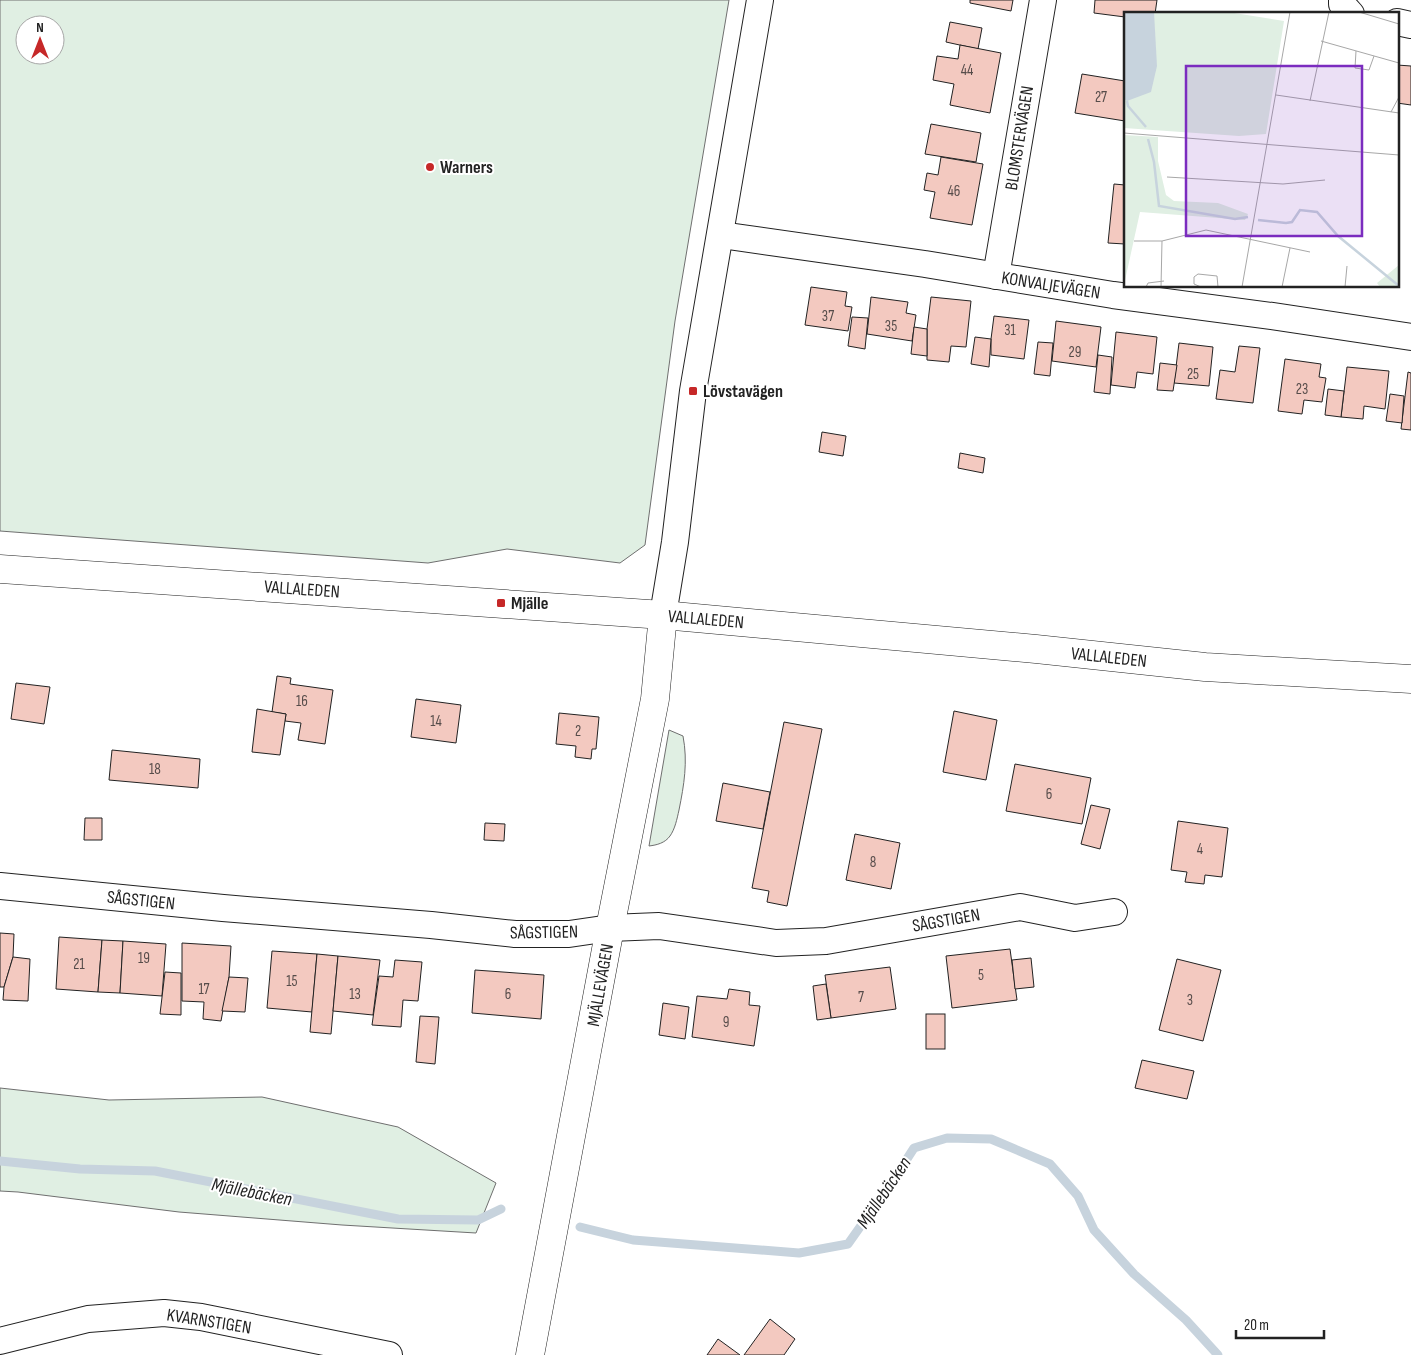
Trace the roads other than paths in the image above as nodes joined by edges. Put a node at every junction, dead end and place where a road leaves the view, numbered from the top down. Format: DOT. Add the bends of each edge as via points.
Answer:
graph roads {
  1 [pos="760,0"];
  2 [pos="1044,0"];
  3 [pos="1342,0"];
  4 [pos="1349,12"];
  5 [pos="1398,22"];
  6 [pos="1411,24"];
  7 [pos="721,235"];
  8 [pos="996,276"];
  9 [pos="1411,337"];
  10 [pos="0,569"];
  11 [pos="663,615"];
  12 [pos="1411,679"];
  13 [pos="0,886"];
  14 [pos="1114,912"];
  15 [pos="610,928"];
  16 [pos="0,1341"];
  17 [pos="389,1355"];
  18 [pos="530,1355"];
  1 -- 7 [label="street"];
  2 -- 8 [label="street, BLOMSTERVÄGEN"];
  3 -- 4 [label="street"];
  5 -- 6 [label="street"];
  7 -- 8 [label="street, KONVALJEVÄGEN"];
  7 -- 11 [label="street" via="693,390"];
  8 -- 9 [label="street, KONVALJEVÄGEN"];
  10 -- 11 [label="main road, VALLALEDEN"];
  11 -- 12 [label="main road, VALLALEDEN" via="1205,667"];
  11 -- 15 [label="main road, MJÄLLEVÄGEN" via="655,699"];
  13 -- 15 [label="street, SÅGSTIGEN" via="515,934 569,934"];
  14 -- 15 [label="street, SÅGSTIGEN" via="1075,918 1020,907 826,941 776,943 659,926"];
  15 -- 18 [label="main road, MJÄLLEVÄGEN"];
  16 -- 17 [label="street, KVARNSTIGEN" via="88,1319 164,1312"];
}
